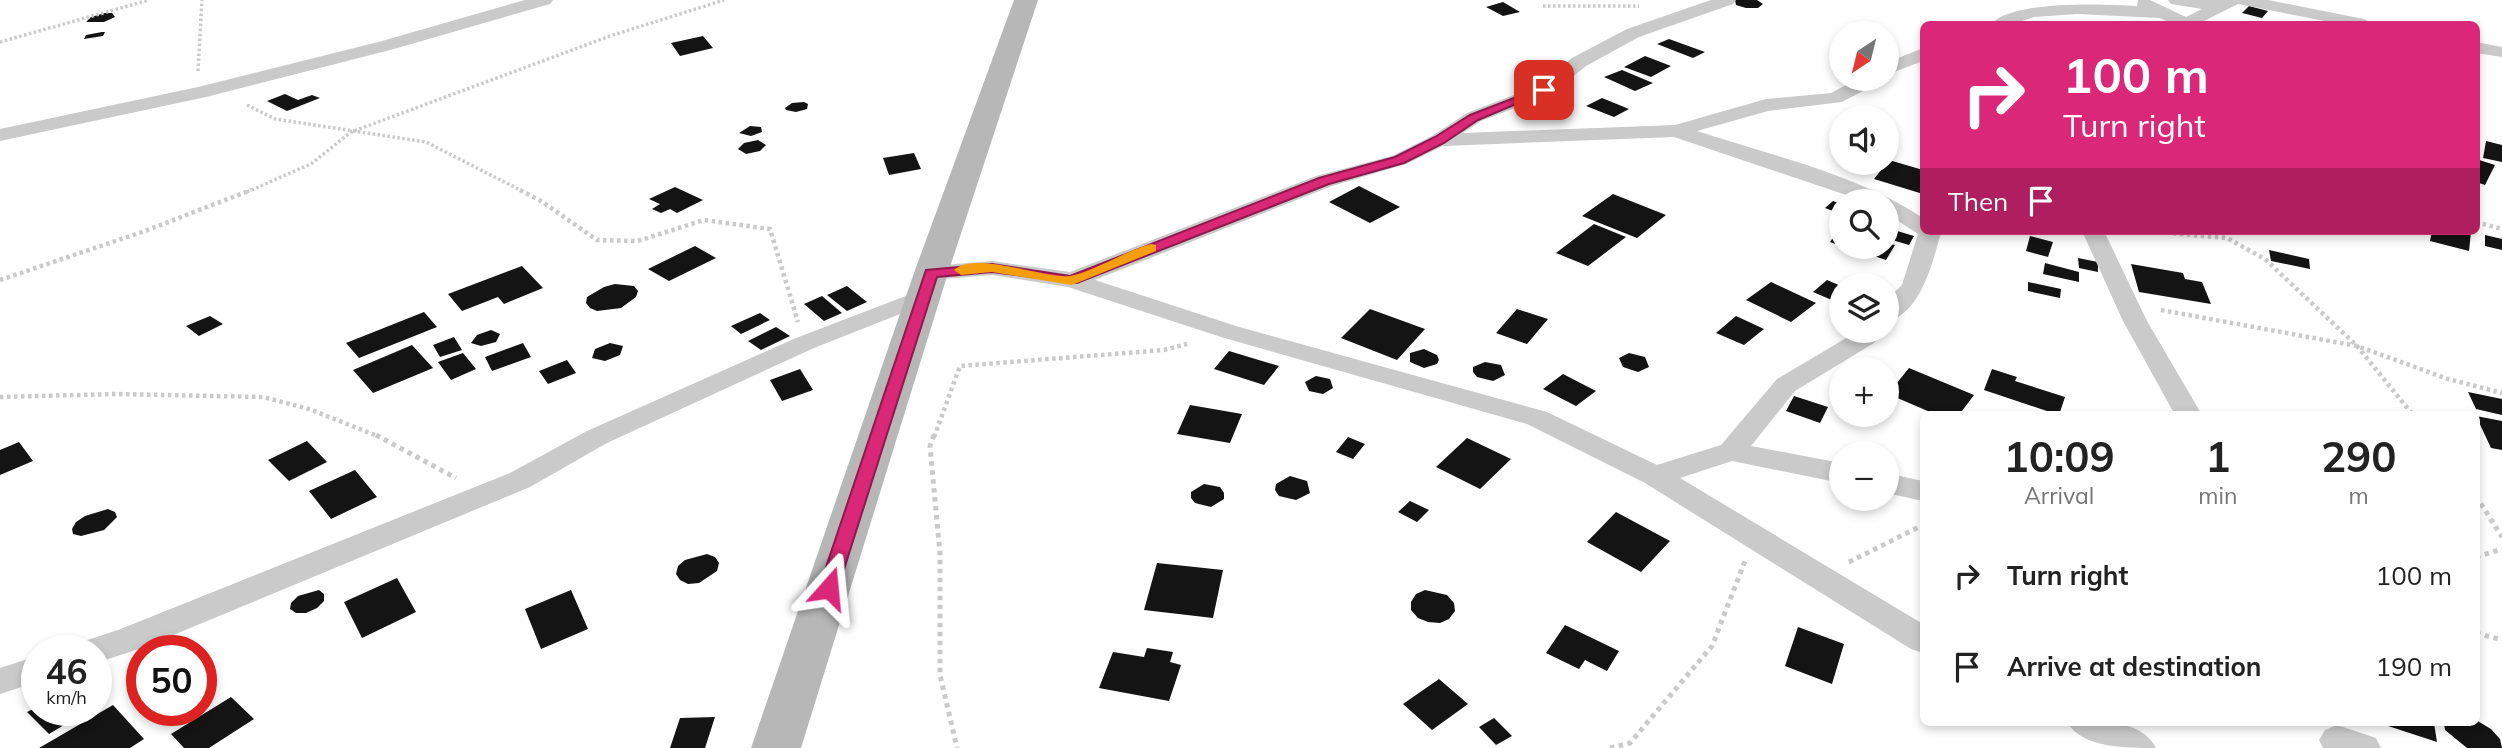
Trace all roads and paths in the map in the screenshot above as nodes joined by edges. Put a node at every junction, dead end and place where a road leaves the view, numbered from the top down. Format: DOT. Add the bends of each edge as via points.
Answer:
graph roads {
  1 [pos="149,0"];
  2 [pos="202,0"];
  3 [pos="544,0"];
  4 [pos="724,0"];
  5 [pos="1026,0"];
  6 [pos="1727,0"];
  7 [pos="2137,0"];
  8 [pos="2177,0"];
  9 [pos="2242,0"];
  10 [pos="2227,4"];
  11 [pos="1543,6"];
  12 [pos="1696,11"];
  13 [pos="2160,13"];
  14 [pos="2008,21"];
  15 [pos="2179,21"];
  16 [pos="2192,21"];
  17 [pos="2349,21"];
  18 [pos="0,42"];
  19 [pos="2480,48"];
  20 [pos="2502,52"];
  21 [pos="1920,55"];
  22 [pos="1899,64"];
  23 [pos="1848,91"];
  24 [pos="199,93"];
  25 [pos="1676,131"];
  26 [pos="351,132"];
  27 [pos="0,135"];
  28 [pos="1439,140"];
  29 [pos="1853,189"];
  30 [pos="1899,212"];
  31 [pos="2480,223"];
  32 [pos="1920,225"];
  33 [pos="2502,229"];
  34 [pos="1928,235"];
  35 [pos="2095,235"];
  36 [pos="2192,235"];
  37 [pos="0,280"];
  38 [pos="1072,280"];
  39 [pos="928,284"];
  40 [pos="1899,302"];
  41 [pos="2135,321"];
  42 [pos="1230,332"];
  43 [pos="805,343"];
  44 [pos="1857,343"];
  45 [pos="2357,346"];
  46 [pos="2502,393"];
  47 [pos="0,397"];
  48 [pos="2187,411"];
  49 [pos="2410,411"];
  50 [pos="1731,452"];
  51 [pos="1829,471"];
  52 [pos="1655,477"];
  53 [pos="1899,486"];
  54 [pos="1920,490"];
  55 [pos="484,494"];
  56 [pos="2480,502"];
  57 [pos="1920,526"];
  58 [pos="2502,537"];
  59 [pos="1754,538"];
  60 [pos="2502,549"];
  61 [pos="2480,556"];
  62 [pos="1817,577"];
  63 [pos="2480,633"];
  64 [pos="1920,638"];
  65 [pos="2502,640"];
  66 [pos="112,645"];
  67 [pos="21,674"];
  68 [pos="0,681"];
  69 [pos="2091,726"];
  70 [pos="776,748"];
  71 [pos="957,748"];
  72 [pos="1611,748"];
  73 [pos="2138,748"];
  1 -- 18 [label="path"];
  2 -- 24 [label="path"];
  3 -- 24 [label="street"];
  4 -- 26 [label="path" via="610,36"];
  5 -- 39 [label="main road"];
  6 -- 12 [label="street"];
  7 -- 13 [label="street"];
  8 -- 10 [label="street"];
  9 -- 17 [label="street"];
  10 -- 16 [label="street"];
  11 -- 12 [label="path"];
  12 -- 28 [label="street" via="1633,33 1579,62 1544,90 1474,117"];
  13 -- 14 [label="street" via="2069,7"];
  13 -- 15 [label="street"];
  19 -- 20 [label="street"];
  21 -- 22 [label="street"];
  23 -- 25 [label="street" via="1835,98 1766,105"];
  24 -- 26 [label="path" via="254,107 275,119"];
  24 -- 27 [label="street"];
  25 -- 28 [label="street"];
  25 -- 29 [label="street"];
  26 -- 37 [label="path" via="336,150 298,172 138,236"];
  26 -- 43 [label="path" via="426,142 541,201 597,240 638,241 704,219 770,229"];
  28 -- 38 [label="street" via="1399,160 1324,181"];
  30 -- 32 [label="street"];
  31 -- 33 [label="path"];
  34 -- 40 [label="street" via="1913,287"];
  35 -- 41 [label="street"];
  36 -- 45 [label="path" via="2227,238 2265,260"];
  38 -- 39 [label="street" via="992,268"];
  38 -- 42 [label="street"];
  39 -- 43 [label="street"];
  39 -- 70 [label="main road"];
  41 -- 45 [label="path" via="2155,309"];
  41 -- 48 [label="street"];
  42 -- 52 [label="street" via="1537,418"];
  42 -- 71 [label="path" via="1164,350 960,366 930,446 940,554 940,676"];
  43 -- 55 [label="street"];
  44 -- 50 [label="street" via="1786,385"];
  45 -- 46 [label="path"];
  45 -- 49 [label="path"];
  47 -- 55 [label="path" via="87,393 284,401 360,426"];
  50 -- 51 [label="street"];
  50 -- 52 [label="street"];
  52 -- 59 [label="street"];
  53 -- 54 [label="street"];
  55 -- 66 [label="street"];
  56 -- 58 [label="path"];
  57 -- 62 [label="path"];
  59 -- 62 [label="street"];
  59 -- 72 [label="path" via="1712,646 1630,743"];
  60 -- 61 [label="path"];
  62 -- 64 [label="street"];
  63 -- 65 [label="path"];
  67 -- 68 [label="street"];
  69 -- 73 [label="street"];
}
